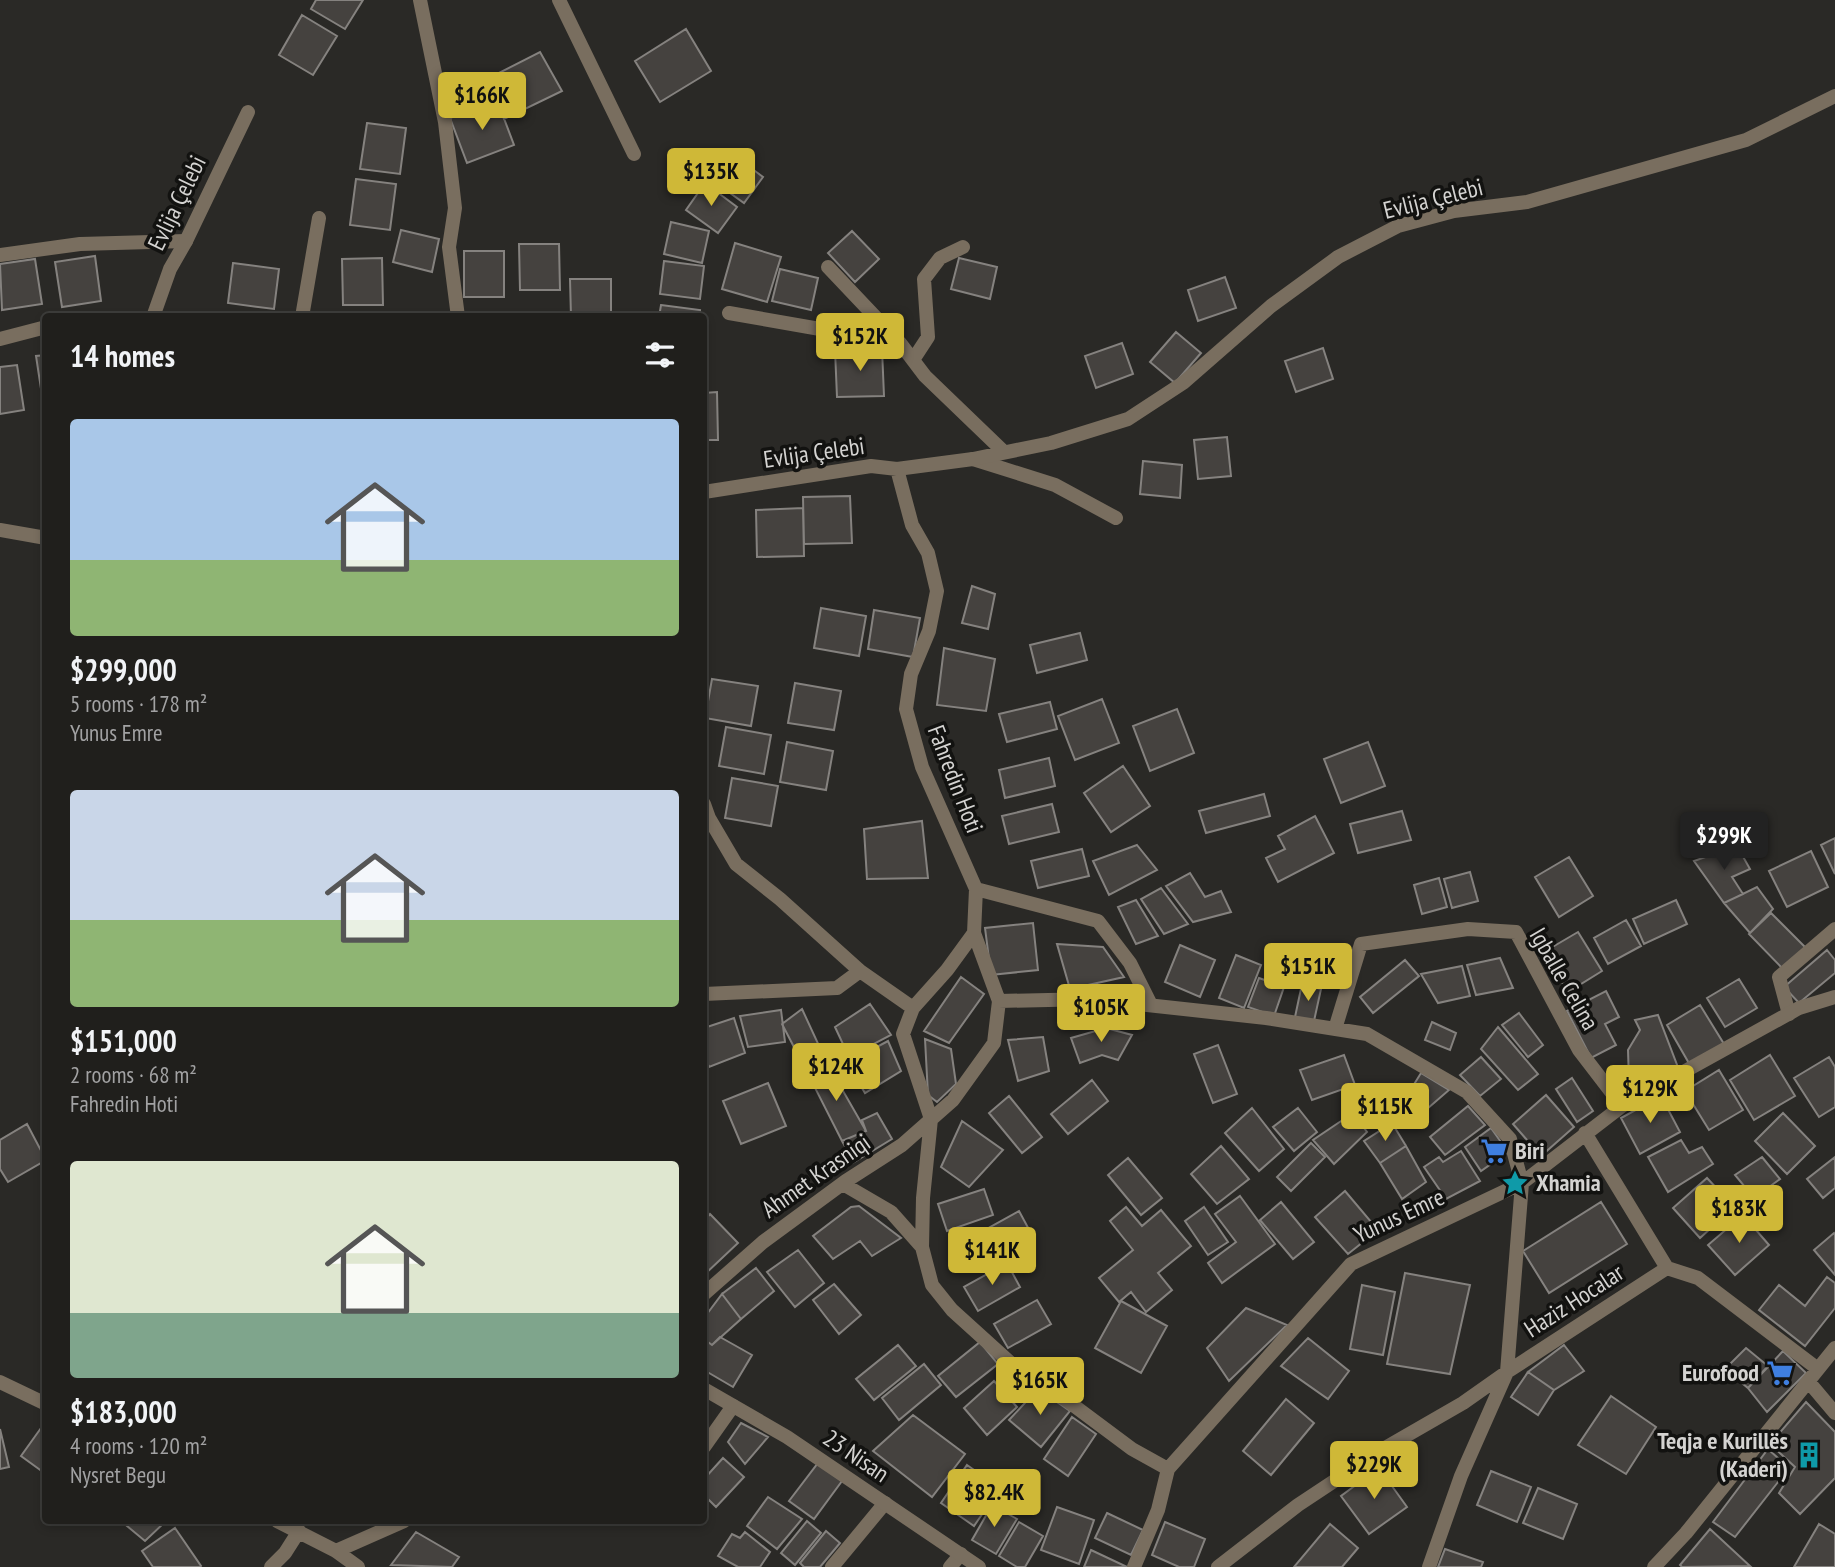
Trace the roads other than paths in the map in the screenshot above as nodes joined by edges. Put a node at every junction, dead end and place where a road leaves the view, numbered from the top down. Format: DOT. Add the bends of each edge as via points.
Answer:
graph roads {
  1 [pos="420,0"];
  2 [pos="559,0"];
  3 [pos="1835,96"];
  4 [pos="248,112"];
  5 [pos="634,154"];
  6 [pos="319,218"];
  7 [pos="186,241"];
  8 [pos="963,247"];
  9 [pos="0,255"];
  10 [pos="828,267"];
  11 [pos="154,313"];
  12 [pos="303,313"];
  13 [pos="457,313"];
  14 [pos="729,313"];
  15 [pos="42,328"];
  16 [pos="0,339"];
  17 [pos="900,343"];
  18 [pos="913,360"];
  19 [pos="1004,453"];
  20 [pos="973,459"];
  21 [pos="897,469"];
  22 [pos="707,492"];
  23 [pos="1116,517"];
  24 [pos="0,530"];
  25 [pos="42,537"];
  26 [pos="707,812"];
  27 [pos="976,889"];
  28 [pos="1835,929"];
  29 [pos="974,933"];
  30 [pos="860,971"];
  31 [pos="707,994"];
  32 [pos="1835,997"];
  33 [pos="999,1001"];
  34 [pos="1151,1005"];
  35 [pos="913,1008"];
  36 [pos="1789,1014"];
  37 [pos="1335,1029"];
  38 [pos="1622,1106"];
  39 [pos="931,1119"];
  40 [pos="1585,1133"];
  41 [pos="1522,1183"];
  42 [pos="843,1184"];
  43 [pos="922,1247"];
  44 [pos="1667,1268"];
  45 [pos="707,1291"];
  46 [pos="1835,1348"];
  47 [pos="1818,1369"];
  48 [pos="1507,1372"];
  49 [pos="1808,1381"];
  50 [pos="0,1382"];
  51 [pos="707,1391"];
  52 [pos="42,1402"];
  53 [pos="733,1406"];
  54 [pos="1835,1413"];
  55 [pos="707,1443"];
  56 [pos="1168,1469"];
  57 [pos="885,1503"];
  58 [pos="284,1524"];
  59 [pos="397,1524"];
  60 [pos="299,1531"];
  61 [pos="336,1551"];
  62 [pos="961,1554"];
  63 [pos="271,1567"];
  64 [pos="358,1567"];
  65 [pos="832,1567"];
  66 [pos="950,1567"];
  67 [pos="979,1567"];
  68 [pos="1134,1567"];
  69 [pos="1218,1567"];
  70 [pos="1429,1567"];
  71 [pos="1654,1567"];
  1 -- 13 [label="street" via="445,122 455,208 449,247"];
  2 -- 5 [label="street"];
  3 -- 19 [label="street, Evlija Çelebi" via="1746,140 1527,202 1454,211 1398,226 1338,257 1271,306 1183,383 1128,419"];
  4 -- 7 [label="street, Evlija Çelebi"];
  6 -- 12 [label="street"];
  7 -- 9 [label="street" via="80,244"];
  7 -- 11 [label="street, Evlija Çelebi"];
  8 -- 18 [label="street" via="940,258 924,279 928,337"];
  10 -- 17 [label="street"];
  14 -- 17 [label="street"];
  15 -- 16 [label="street"];
  17 -- 18 [label="street"];
  18 -- 19 [label="street"];
  19 -- 20 [label="street, Evlija Çelebi"];
  20 -- 21 [label="street, Evlija Çelebi"];
  20 -- 23 [label="street, Evlija Çelebi" via="1055,485"];
  21 -- 22 [label="street, Evlija Çelebi" via="871,466"];
  21 -- 27 [label="street, Fahredin Hoti" via="937,591 905,709 922,767"];
  24 -- 25 [label="street"];
  26 -- 30 [label="street" via="736,864"];
  27 -- 29 [label="street"];
  27 -- 34 [label="street" via="1098,921 1130,963"];
  28 -- 36 [label="street" via="1779,977"];
  29 -- 33 [label="street"];
  29 -- 35 [label="street"];
  30 -- 31 [label="street" via="837,988"];
  30 -- 35 [label="street"];
  32 -- 36 [label="street, Yunus Emre"];
  33 -- 34 [label="street" via="1092,999"];
  33 -- 39 [label="street, Ahmet Krasniqi" via="994,1043 953,1100"];
  34 -- 37 [label="street"];
  35 -- 39 [label="street" via="903,1034"];
  36 -- 38 [label="street, Yunus Emre"];
  37 -- 38 [label="street, Igballe Celina" via="1361,944 1468,929 1516,932 1579,1050"];
  37 -- 41 [label="street" via="1367,1034 1467,1092 1510,1139"];
  38 -- 40 [label="street, Yunus Emre"];
  39 -- 42 [label="street, Ahmet Krasniqi" via="902,1145"];
  39 -- 43 [label="street"];
  40 -- 41 [label="street, Yunus Emre"];
  40 -- 44 [label="street"];
  41 -- 48 [label="street, Haziz Hocalar"];
  41 -- 56 [label="street, Yunus Emre" via="1352,1264"];
  42 -- 43 [label="street" via="891,1212"];
  42 -- 45 [label="street, Ahmet Krasniqi" via="763,1242"];
  43 -- 56 [label="street" via="932,1285 1015,1367 1132,1450"];
  44 -- 47 [label="street" via="1698,1278"];
  44 -- 48 [label="street, Haziz Hocalar"];
  46 -- 47 [label="street"];
  47 -- 49 [label="street"];
  48 -- 69 [label="street, Haziz Hocalar" via="1297,1505"];
  48 -- 70 [label="street" via="1461,1476"];
  49 -- 54 [label="street"];
  49 -- 71 [label="street"];
  50 -- 52 [label="street"];
  51 -- 53 [label="street, 23 Nisan"];
  53 -- 55 [label="street"];
  53 -- 57 [label="street, 23 Nisan"];
  56 -- 68 [label="street, Yunus Emre" via="1158,1510"];
  57 -- 62 [label="street, 23 Nisan"];
  57 -- 65 [label="street"];
  58 -- 60 [label="street"];
  59 -- 61 [label="street"];
  60 -- 61 [label="street"];
  60 -- 63 [label="street"];
  61 -- 64 [label="street"];
  62 -- 66 [label="street"];
  62 -- 67 [label="street, 23 Nisan"];
}
